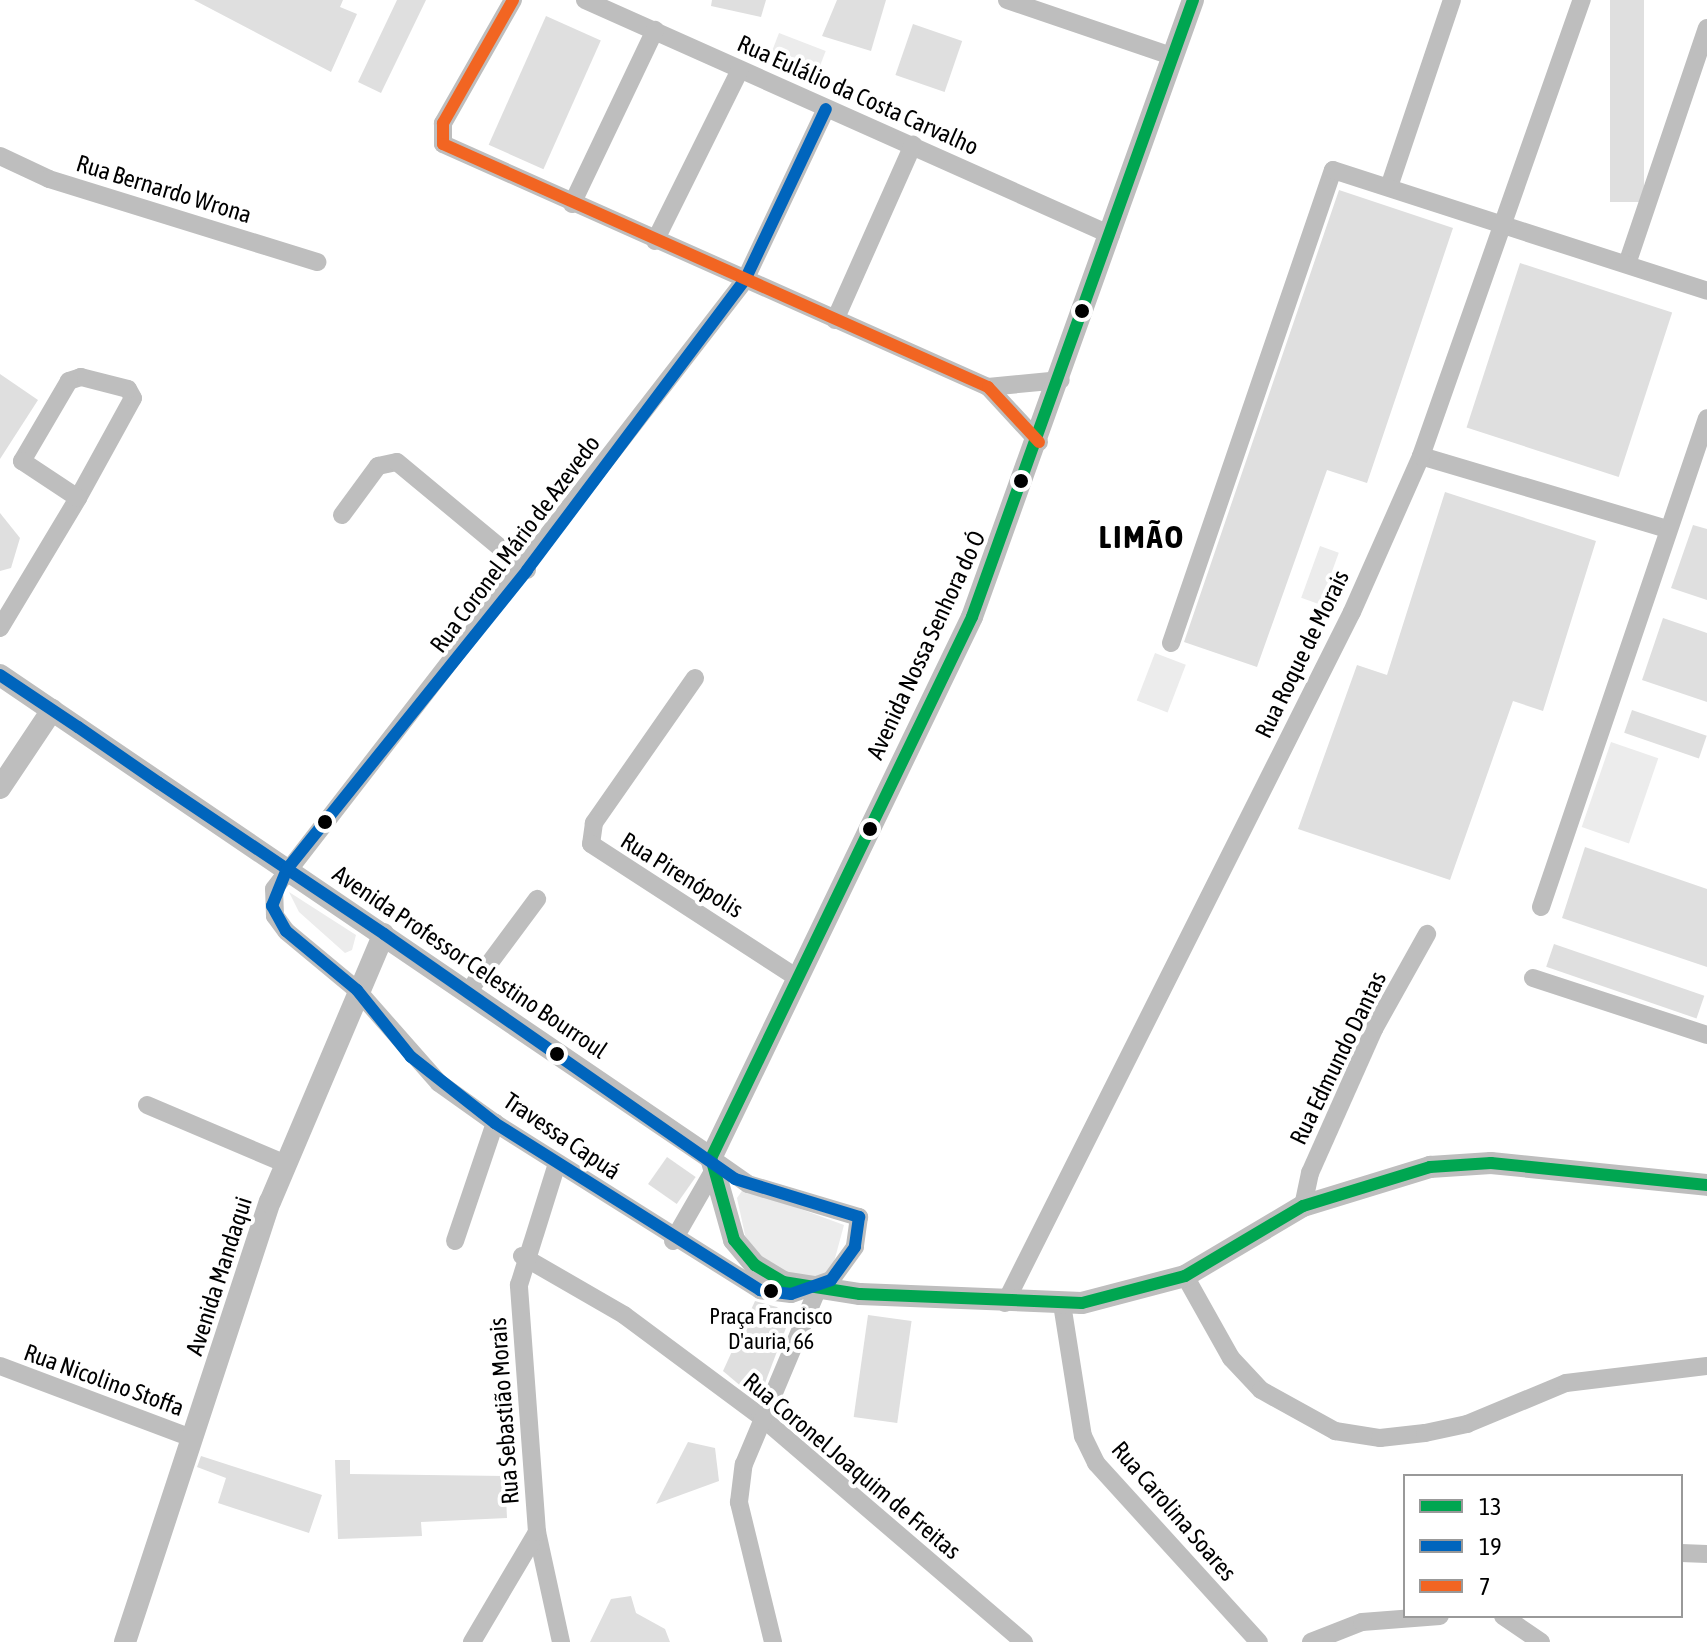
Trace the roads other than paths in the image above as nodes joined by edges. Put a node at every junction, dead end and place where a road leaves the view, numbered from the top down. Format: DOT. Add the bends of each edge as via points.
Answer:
graph roads {
  1 [pos="513,0"];
  2 [pos="585,0"];
  3 [pos="1007,0"];
  4 [pos="1193,0"];
  5 [pos="1452,0"];
  6 [pos="1582,0"];
  7 [pos="1707,28"];
  8 [pos="655,30"];
  9 [pos="1174,57"];
  10 [pos="740,70"];
  11 [pos="826,109"];
  12 [pos="913,145"];
  13 [pos="0,156"];
  14 [pos="1389,187"];
  15 [pos="572,204"];
  16 [pos="1503,223"];
  17 [pos="1111,235"];
  18 [pos="655,241"];
  19 [pos="317,262"];
  20 [pos="1627,264"];
  21 [pos="745,280"];
  22 [pos="1707,291"];
  23 [pos="835,320"];
  24 [pos="1061,380"];
  25 [pos="988,387"];
  26 [pos="1707,418"];
  27 [pos="1039,442"];
  28 [pos="1421,456"];
  29 [pos="78,498"];
  30 [pos="342,515"];
  31 [pos="1668,529"];
  32 [pos="527,570"];
  33 [pos="0,628"];
  34 [pos="1171,643"];
  35 [pos="0,675"];
  36 [pos="695,678"];
  37 [pos="52,710"];
  38 [pos="0,788"];
  39 [pos="287,869"];
  40 [pos="537,899"];
  41 [pos="1541,907"];
  42 [pos="384,934"];
  43 [pos="1427,934"];
  44 [pos="794,976"];
  45 [pos="1533,978"];
  46 [pos="357,990"];
  47 [pos="468,992"];
  48 [pos="1707,1035"];
  49 [pos="147,1105"];
  50 [pos="495,1123"];
  51 [pos="286,1164"];
  52 [pos="557,1164"];
  53 [pos="711,1167"];
  54 [pos="1707,1185"];
  55 [pos="1303,1206"];
  56 [pos="455,1241"];
  57 [pos="673,1241"];
  58 [pos="522,1256"];
  59 [pos="1185,1276"];
  60 [pos="818,1288"];
  61 [pos="1005,1303"];
  62 [pos="1062,1304"];
  63 [pos="0,1366"];
  64 [pos="1707,1366"];
  65 [pos="760,1416"];
  66 [pos="192,1438"];
  67 [pos="537,1532"];
  68 [pos="1683,1553"];
  69 [pos="1707,1554"];
  70 [pos="1414,1618"];
  71 [pos="1506,1618"];
  72 [pos="125,1642"];
  73 [pos="472,1642"];
  74 [pos="561,1642"];
  75 [pos="773,1642"];
  76 [pos="1024,1642"];
  77 [pos="1259,1642"];
  78 [pos="1311,1642"];
  79 [pos="1541,1642"];
  1 -- 15 [label="street" via="440,135 452,150"];
  2 -- 8 [label="street, Rua Eulálio da Costa Carvalho"];
  3 -- 9 [label="street"];
  4 -- 9 [label="main road, Avenida Nossa Senhora do Ó"];
  5 -- 14 [label="street"];
  6 -- 16 [label="street, Rua Roque de Morais"];
  7 -- 20 [label="street"];
  8 -- 10 [label="street, Rua Eulálio da Costa Carvalho"];
  8 -- 15 [label="street"];
  9 -- 17 [label="main road, Avenida Nossa Senhora do Ó"];
  10 -- 11 [label="street, Rua Eulálio da Costa Carvalho"];
  10 -- 18 [label="street"];
  11 -- 12 [label="street, Rua Eulálio da Costa Carvalho"];
  11 -- 21 [label="street, Rua Coronel Mário de Azevedo"];
  12 -- 17 [label="street, Rua Eulálio da Costa Carvalho"];
  12 -- 23 [label="street"];
  13 -- 19 [label="street, Rua Bernardo Wrona" via="49,179"];
  14 -- 16 [label="street"];
  14 -- 34 [label="street" via="1333,170"];
  15 -- 18 [label="street"];
  16 -- 20 [label="street"];
  16 -- 28 [label="street, Rua Roque de Morais"];
  17 -- 24 [label="main road, Avenida Nossa Senhora do Ó"];
  18 -- 21 [label="street"];
  20 -- 22 [label="street"];
  21 -- 23 [label="street"];
  21 -- 32 [label="street, Rua Coronel Mário de Azevedo"];
  23 -- 25 [label="street"];
  24 -- 25 [label="street"];
  24 -- 27 [label="main road, Avenida Nossa Senhora do Ó"];
  25 -- 27 [label="street"];
  26 -- 31 [label="street"];
  27 -- 44 [label="main road, Avenida Nossa Senhora do Ó" via="972,617"];
  28 -- 31 [label="street"];
  28 -- 61 [label="street, Rua Roque de Morais" via="1352,612"];
  29 -- 29 [label="street" via="22,461 69,381 81,377 128,389 133,398"];
  29 -- 33 [label="street"];
  30 -- 32 [label="street" via="378,466 397,462"];
  31 -- 41 [label="street"];
  32 -- 39 [label="street, Rua Coronel Mário de Azevedo"];
  35 -- 37 [label="main road, Avenida Professor Celestino Bourroul"];
  36 -- 44 [label="street, Rua Pirenópolis" via="594,823 591,844"];
  37 -- 38 [label="main road"];
  37 -- 39 [label="main road, Avenida Professor Celestino Bourroul"];
  39 -- 42 [label="main road, Avenida Professor Celestino Bourroul"];
  39 -- 46 [label="street, Rua Coronel Mário de Azevedo" via="274,889 275,916"];
  40 -- 47 [label="street"];
  42 -- 46 [label="main road, Avenida Mandaqui"];
  42 -- 47 [label="main road, Avenida Professor Celestino Bourroul"];
  43 -- 55 [label="street, Rua Edmundo Dantas" via="1374,1029 1310,1173"];
  44 -- 53 [label="main road, Avenida Nossa Senhora do Ó"];
  45 -- 48 [label="street"];
  46 -- 50 [label="street, Travessa Capuá" via="411,1057"];
  46 -- 51 [label="main road, Avenida Mandaqui"];
  47 -- 53 [label="main road, Avenida Professor Celestino Bourroul"];
  49 -- 51 [label="street"];
  50 -- 52 [label="street, Travessa Capuá"];
  50 -- 56 [label="street"];
  51 -- 66 [label="main road, Avenida Mandaqui"];
  52 -- 57 [label="street, Travessa Capuá"];
  52 -- 58 [label="street, Rua Sebastião Morais"];
  53 -- 57 [label="street"];
  53 -- 60 [label="main road" via="742,1253 775,1278"];
  53 -- 60 [label="street" via="861,1220 841,1269"];
  54 -- 55 [label="main road" via="1491,1163 1418,1170"];
  55 -- 59 [label="main road"];
  57 -- 60 [label="street, Travessa Capuá" via="760,1290"];
  58 -- 65 [label="street, Rua Coronel Joaquim de Freitas" via="624,1315"];
  58 -- 67 [label="street, Rua Sebastião Morais"];
  59 -- 62 [label="main road" via="1107,1300"];
  59 -- 64 [label="street" via="1231,1358 1261,1390 1335,1431 1380,1438 1425,1433 1467,1424 1566,1383"];
  60 -- 61 [label="main road"];
  60 -- 65 [label="street"];
  61 -- 62 [label="main road"];
  62 -- 77 [label="street, Rua Carolina Soares" via="1083,1436 1096,1463"];
  63 -- 66 [label="street, Rua Nicolino Stoffa"];
  65 -- 75 [label="street" via="739,1502"];
  65 -- 76 [label="street, Rua Coronel Joaquim de Freitas"];
  66 -- 72 [label="main road, Avenida Mandaqui"];
  67 -- 73 [label="street, Rua Sebastião Morais"];
  67 -- 74 [label="street"];
  68 -- 69 [label="street"];
  70 -- 78 [label="street" via="1362,1622"];
  71 -- 79 [label="street"];
}
